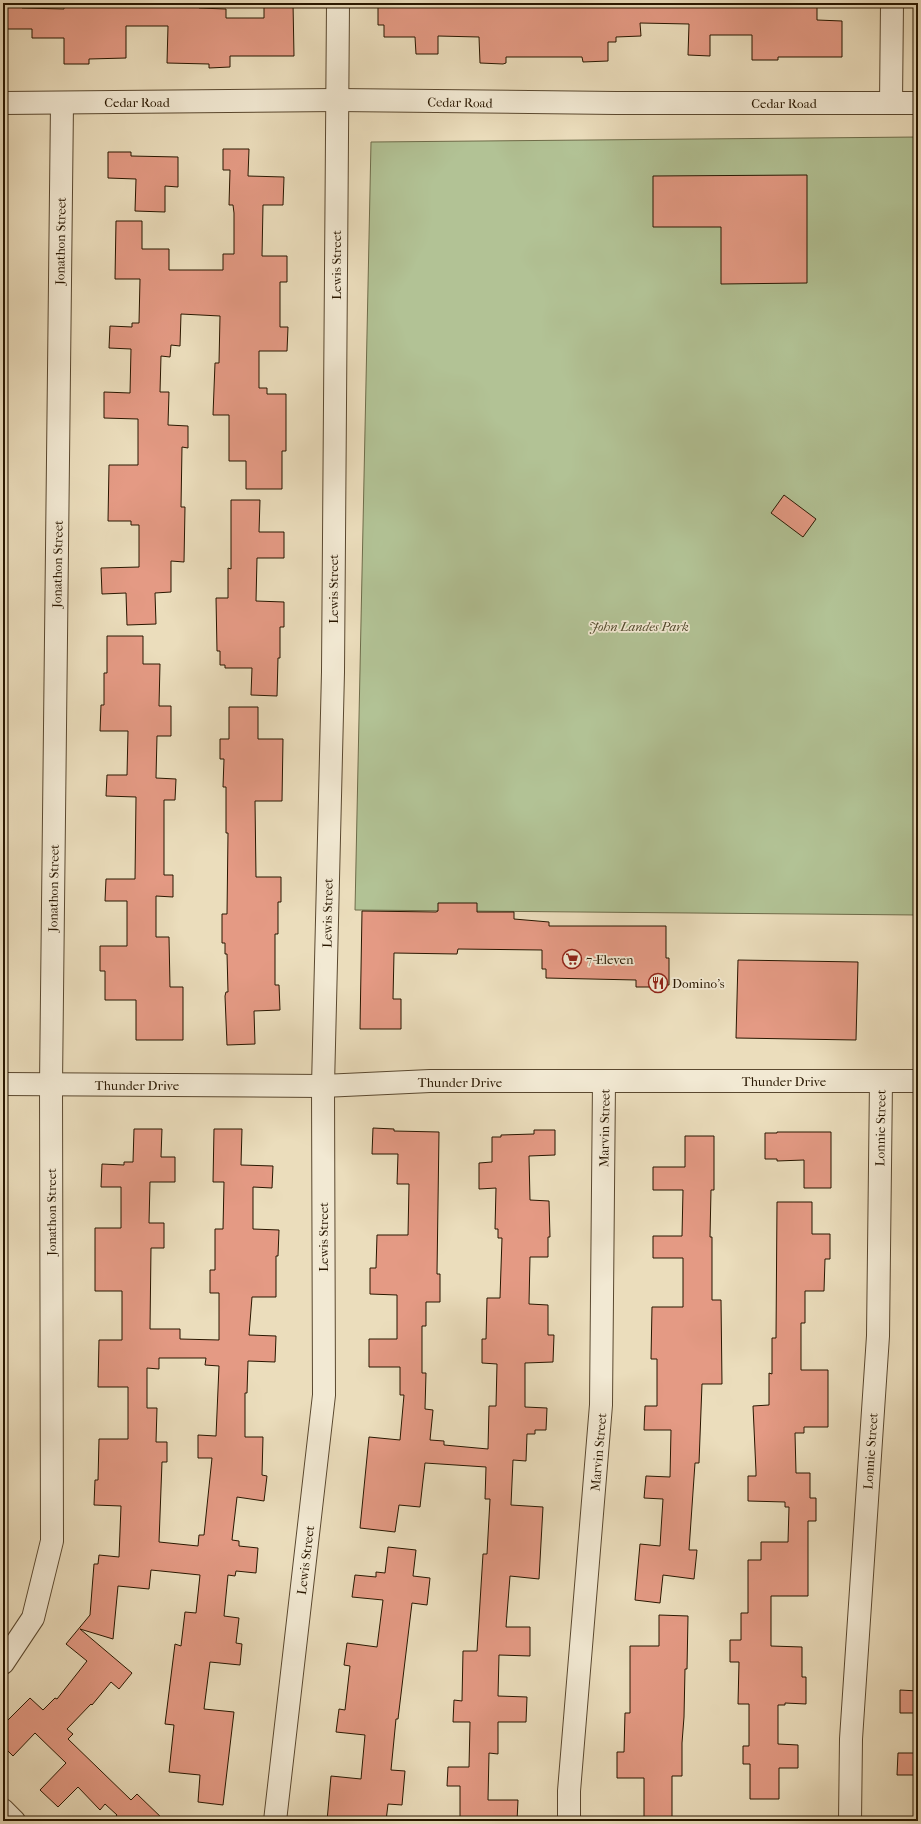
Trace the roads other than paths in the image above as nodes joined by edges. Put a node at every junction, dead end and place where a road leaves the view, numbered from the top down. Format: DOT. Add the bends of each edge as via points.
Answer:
graph roads {
  1 [pos="338,3"];
  2 [pos="892,3"];
  3 [pos="337,100"];
  4 [pos="3,103"];
  5 [pos="62,103"];
  6 [pos="891,103"];
  7 [pos="918,103"];
  8 [pos="604,1081"];
  9 [pos="881,1081"];
  10 [pos="918,1081"];
  11 [pos="3,1084"];
  12 [pos="51,1084"];
  13 [pos="323,1086"];
  14 [pos="3,1663"];
  15 [pos="3,1810"];
  16 [pos="14,1821"];
  17 [pos="275,1821"];
  18 [pos="569,1821"];
  19 [pos="850,1821"];
  1 -- 3 [label="street, Lewis Street"];
  2 -- 6 [label="street"];
  3 -- 5 [label="street, Cedar Road"];
  3 -- 6 [label="street, Cedar Road"];
  3 -- 13 [label="street, Lewis Street" via="333,672"];
  4 -- 5 [label="street, Cedar Road"];
  5 -- 12 [label="street, Jonathon Street"];
  6 -- 7 [label="street, Cedar Road"];
  8 -- 9 [label="street, Thunder Drive"];
  8 -- 13 [label="street, Thunder Drive" via="430,1081"];
  8 -- 18 [label="street, Marvin Street" via="601,1405 569,1791"];
  9 -- 10 [label="street, Thunder Drive"];
  9 -- 19 [label="street, Lonnie Street" via="878,1336 852,1739"];
  11 -- 12 [label="street, Thunder Drive"];
  12 -- 13 [label="street, Thunder Drive"];
  12 -- 14 [label="street, Jonathon Street" via="52,1541 33,1618"];
  13 -- 17 [label="street, Lewis Street" via="324,1395"];
  15 -- 16 [label="street"];
}
